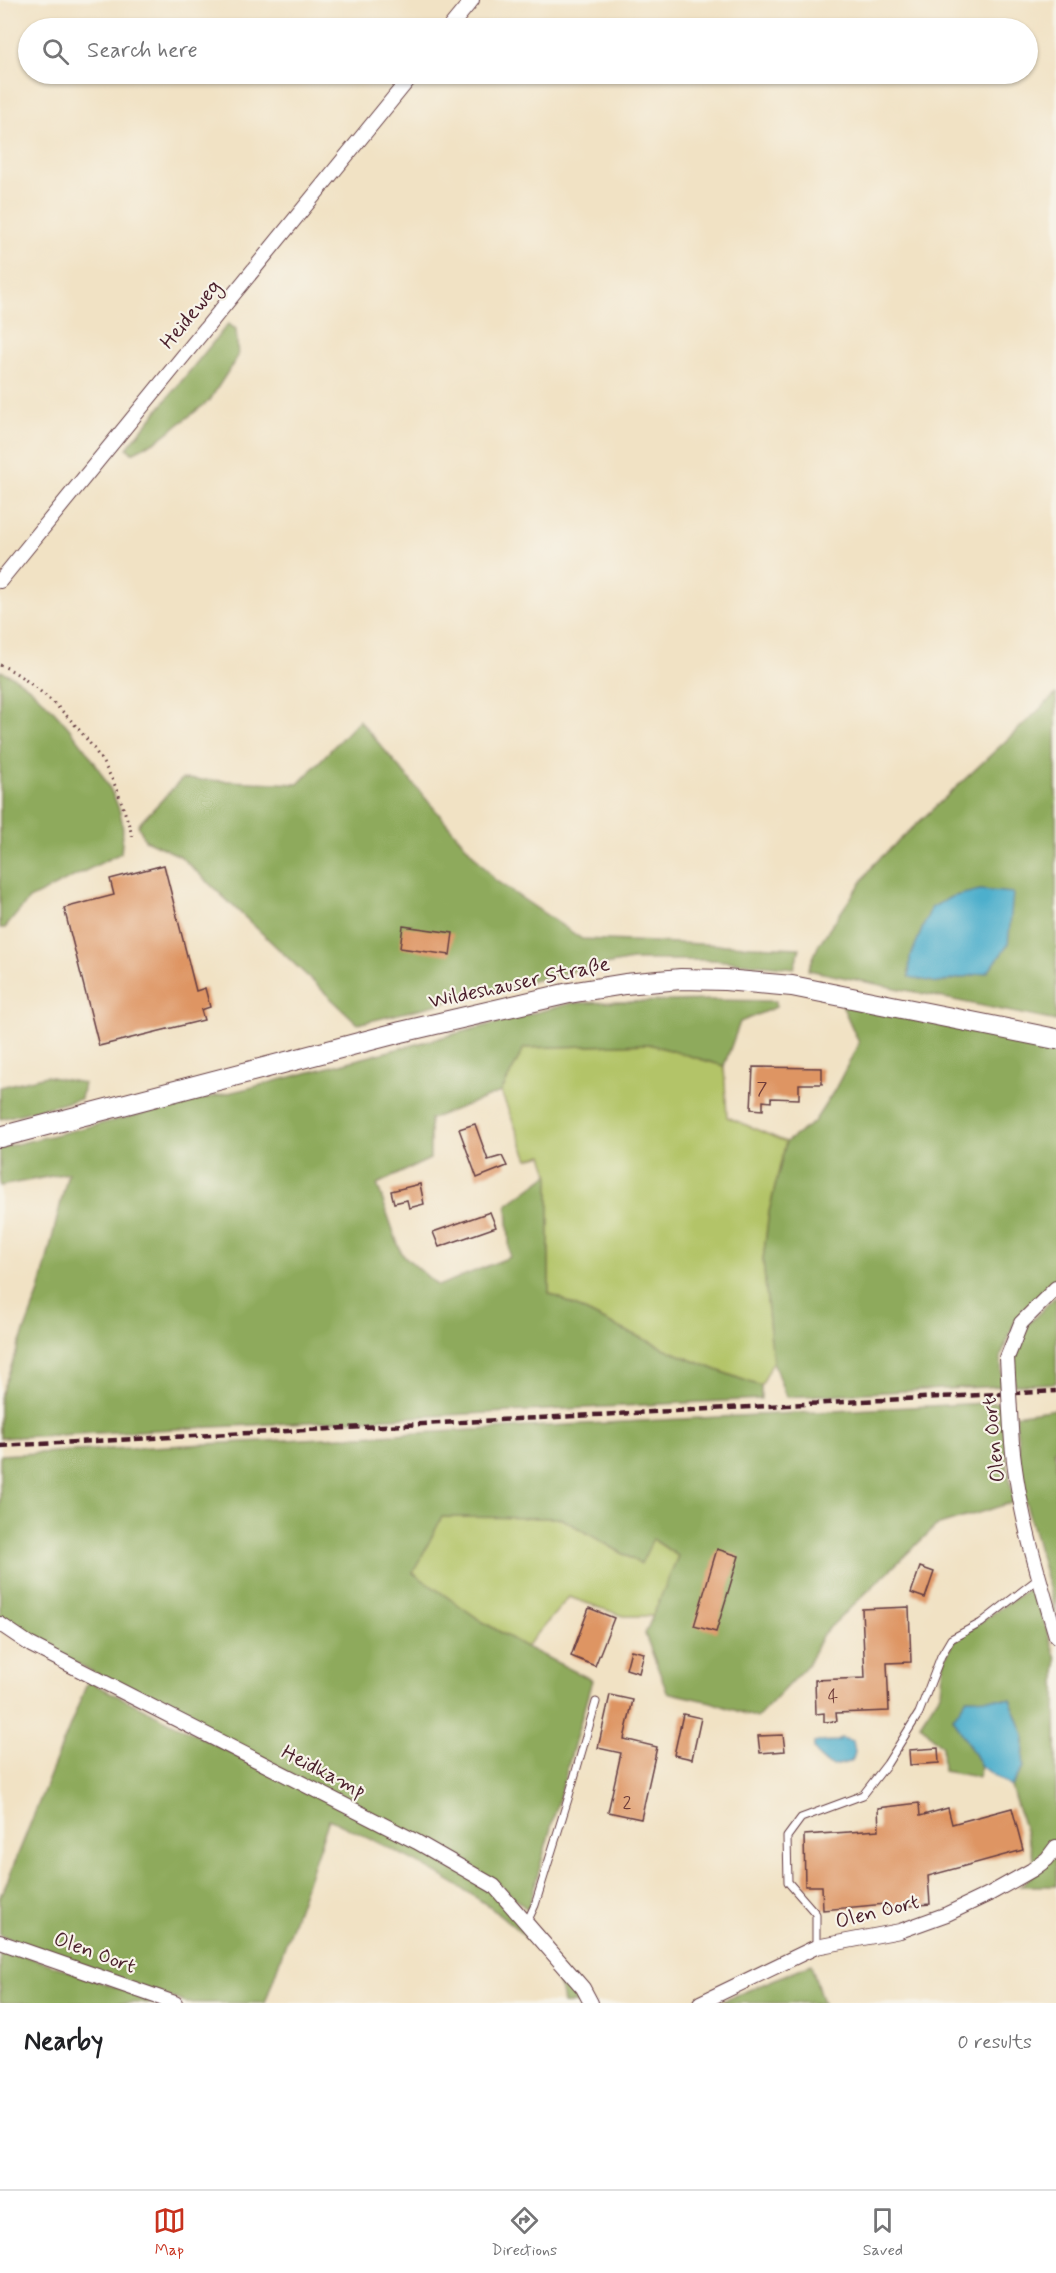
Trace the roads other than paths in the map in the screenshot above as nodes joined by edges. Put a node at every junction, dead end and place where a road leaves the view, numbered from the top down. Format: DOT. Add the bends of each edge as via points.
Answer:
graph roads {
  1 [pos="472,0"];
  2 [pos="457,18"];
  3 [pos="405,84"];
  4 [pos="0,581"];
  5 [pos="1056,1039"];
  6 [pos="0,1137"];
  7 [pos="1056,1288"];
  8 [pos="1039,1578"];
  9 [pos="0,1624"];
  10 [pos="1056,1636"];
  11 [pos="596,1702"];
  12 [pos="1056,1847"];
  13 [pos="527,1922"];
  14 [pos="0,1942"];
  15 [pos="816,1947"];
  16 [pos="175,2003"];
  17 [pos="591,2003"];
  18 [pos="700,2003"];
  1 -- 2 [label="street"];
  3 -- 4 [label="street, Heideweg"];
  5 -- 6 [label="main road, Wildeshauser Straße" via="792,986 681,979 625,984 401,1032"];
  7 -- 8 [label="street, Olen Oort, bridge" via="1021,1323 1007,1358 1013,1463"];
  8 -- 10 [label="street, Olen Oort"];
  8 -- 15 [label="lane" via="981,1623 951,1639 919,1713 863,1795 801,1818 787,1837 788,1882 816,1914"];
  9 -- 13 [label="street, Heidkamp" via="31,1645 417,1842 494,1886"];
  11 -- 13 [label="lane"];
  12 -- 15 [label="street, Olen Oort" via="1032,1870 947,1914 900,1931"];
  13 -- 17 [label="street, Heidkamp" via="583,1988"];
  14 -- 16 [label="street, Olen Oort"];
  15 -- 18 [label="street, Olen Oort"];
}
